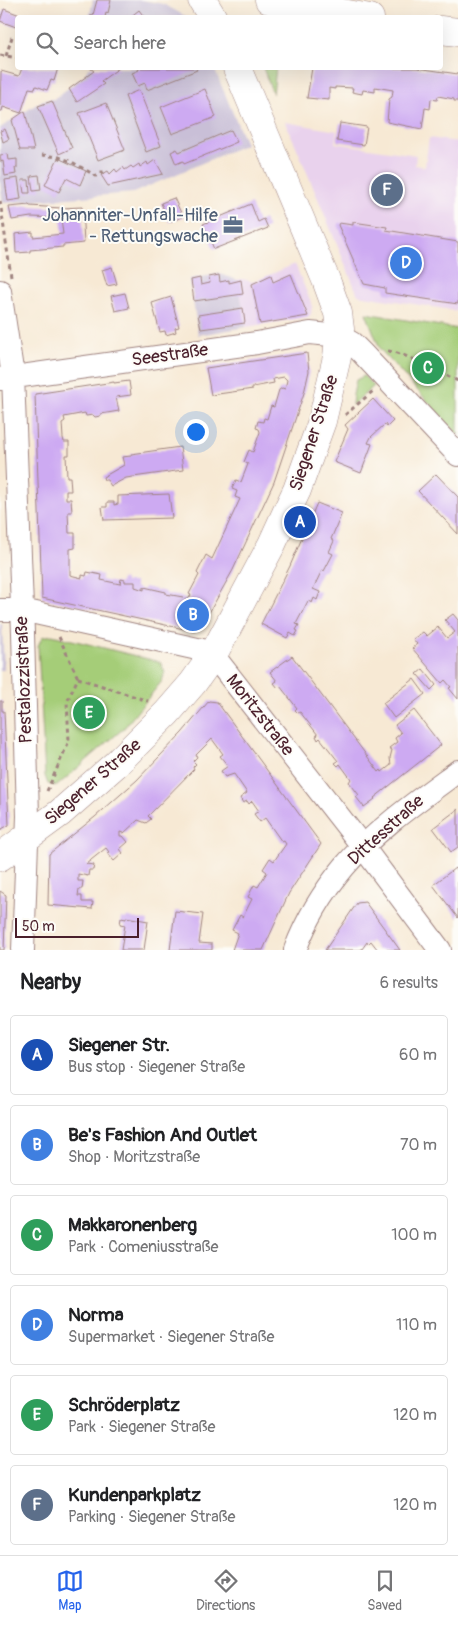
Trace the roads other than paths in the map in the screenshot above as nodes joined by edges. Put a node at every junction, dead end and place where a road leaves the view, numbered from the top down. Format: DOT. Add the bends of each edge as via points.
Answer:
graph roads {
  1 [pos="202,0"];
  2 [pos="269,0"];
  3 [pos="211,15"];
  4 [pos="353,15"];
  5 [pos="443,30"];
  6 [pos="458,32"];
  7 [pos="238,70"];
  8 [pos="0,291"];
  9 [pos="340,336"];
  10 [pos="6,378"];
  11 [pos="458,456"];
  12 [pos="11,610"];
  13 [pos="213,655"];
  14 [pos="458,771"];
  15 [pos="27,838"];
  16 [pos="363,847"];
  17 [pos="0,857"];
  18 [pos="23,950"];
  19 [pos="295,950"];
  20 [pos="440,950"];
  1 -- 3 [label="main road"];
  2 -- 4 [label="main road"];
  5 -- 6 [label="main road"];
  7 -- 9 [label="main road, Siegener Straße" via="326,280 340,321"];
  8 -- 10 [label="street, Pestalozzistraße"];
  9 -- 10 [label="street, Seestraße" via="310,333"];
  9 -- 11 [label="street" via="362,353"];
  9 -- 13 [label="main road, Siegener Straße" via="322,420 297,490"];
  10 -- 12 [label="street, Pestalozzistraße"];
  12 -- 13 [label="street"];
  12 -- 15 [label="street, Pestalozzistraße" via="28,816"];
  13 -- 15 [label="main road, Siegener Straße" via="179,700 135,745"];
  13 -- 16 [label="street, Moritzstraße"];
  14 -- 16 [label="street, Dittesstraße" via="408,807"];
  15 -- 17 [label="main road, Siegener Straße"];
  15 -- 18 [label="street, Pestalozzistraße"];
  16 -- 19 [label="street, Dittesstraße" via="343,868 318,905"];
  16 -- 20 [label="street, Moritzstraße"];
}
